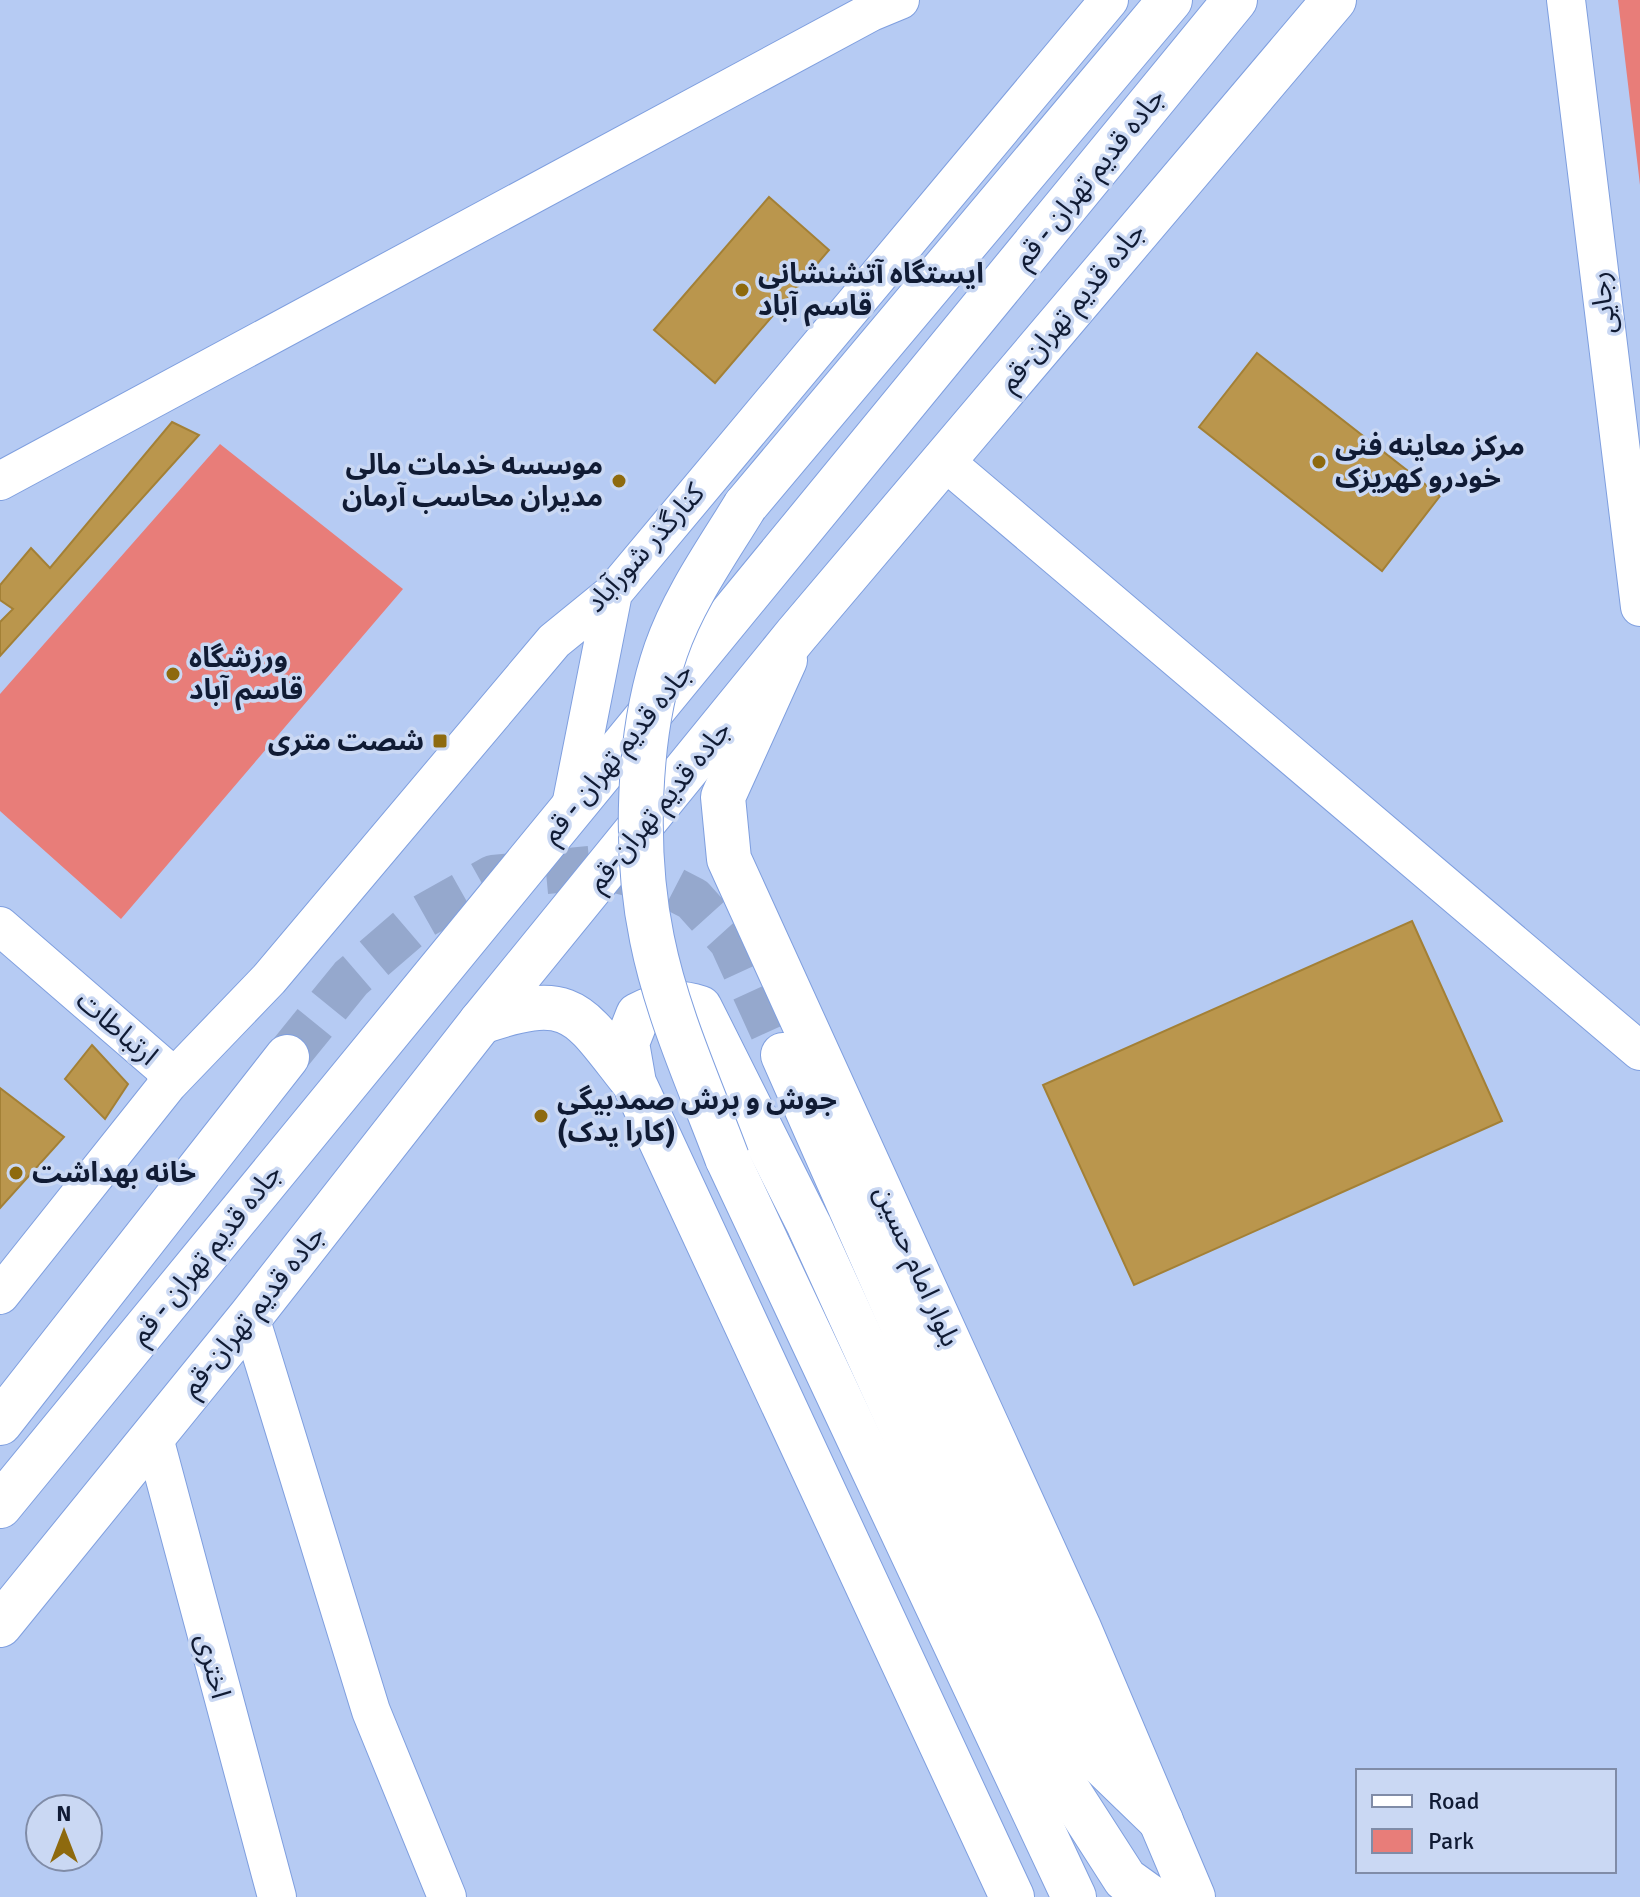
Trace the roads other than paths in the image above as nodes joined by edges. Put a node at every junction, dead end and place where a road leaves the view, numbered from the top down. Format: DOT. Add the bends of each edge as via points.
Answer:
graph roads {
  1 [pos="900,0"];
  2 [pos="1109,0"];
  3 [pos="1170,0"];
  4 [pos="1235,0"];
  5 [pos="1334,0"];
  6 [pos="1566,0"];
  7 [pos="942,459"];
  8 [pos="0,481"];
  9 [pos="613,593"];
  10 [pos="1640,607"];
  11 [pos="796,635"];
  12 [pos="570,811"];
  13 [pos="0,926"];
  14 [pos="481,1022"];
  15 [pos="1640,1051"];
  16 [pos="783,1055"];
  17 [pos="287,1057"];
  18 [pos="634,1083"];
  19 [pos="168,1084"];
  20 [pos="0,1295"];
  21 [pos="250,1317"];
  22 [pos="0,1423"];
  23 [pos="153,1434"];
  24 [pos="0,1506"];
  25 [pos="0,1625"];
  26 [pos="1161,1821"];
  27 [pos="277,1897"];
  28 [pos="447,1897"];
  29 [pos="1012,1897"];
  30 [pos="1074,1897"];
  31 [pos="1150,1897"];
  32 [pos="1193,1897"];
  1 -- 8 [label="street"];
  2 -- 9 [label="street, کنارگذر شورآباد"];
  3 -- 30 [label="main road, bridge" via="745,506 687,602 666,650 647,731 641,811 652,941 674,1017 727,1158"];
  4 -- 12 [label="main road, جاده قدیم تهران - قم"];
  5 -- 7 [label="main road, جاده قدیم تهران-قم"];
  6 -- 10 [label="street, رجایی"];
  7 -- 11 [label="main road, جاده قدیم تهران-قم"];
  7 -- 15 [label="street"];
  9 -- 12 [label="street"];
  9 -- 19 [label="street, کنارگذر شورآباد" via="554,641 269,979"];
  11 -- 14 [label="main road, جاده قدیم تهران-قم"];
  11 -- 26 [label="main road, بلوار امام حسین" via="723,797 729,859 916,1263"];
  12 -- 24 [label="main road, جاده قدیم تهران - قم"];
  13 -- 19 [label="street, ارتباطات" via="164,1068"];
  14 -- 18 [label="main road" via="523,1008 556,1007 586,1022"];
  14 -- 21 [label="main road, جاده قدیم تهران-قم"];
  16 -- 26 [label="main road" via="1101,1763"];
  17 -- 22 [label="main road"];
  18 -- 29 [label="main road"];
  18 -- 31 [label="main road" via="627,1043 638,1015 659,1004 680,1002 700,1008 816,1239 1064,1784 1125,1879"];
  19 -- 20 [label="street, ارتباطات"];
  21 -- 23 [label="main road, جاده قدیم تهران-قم"];
  21 -- 28 [label="street" via="371,1711"];
  23 -- 25 [label="main road, جاده قدیم تهران-قم"];
  23 -- 27 [label="street, اختری"];
  26 -- 32 [label="main road, بلوار امام حسین"];
}
